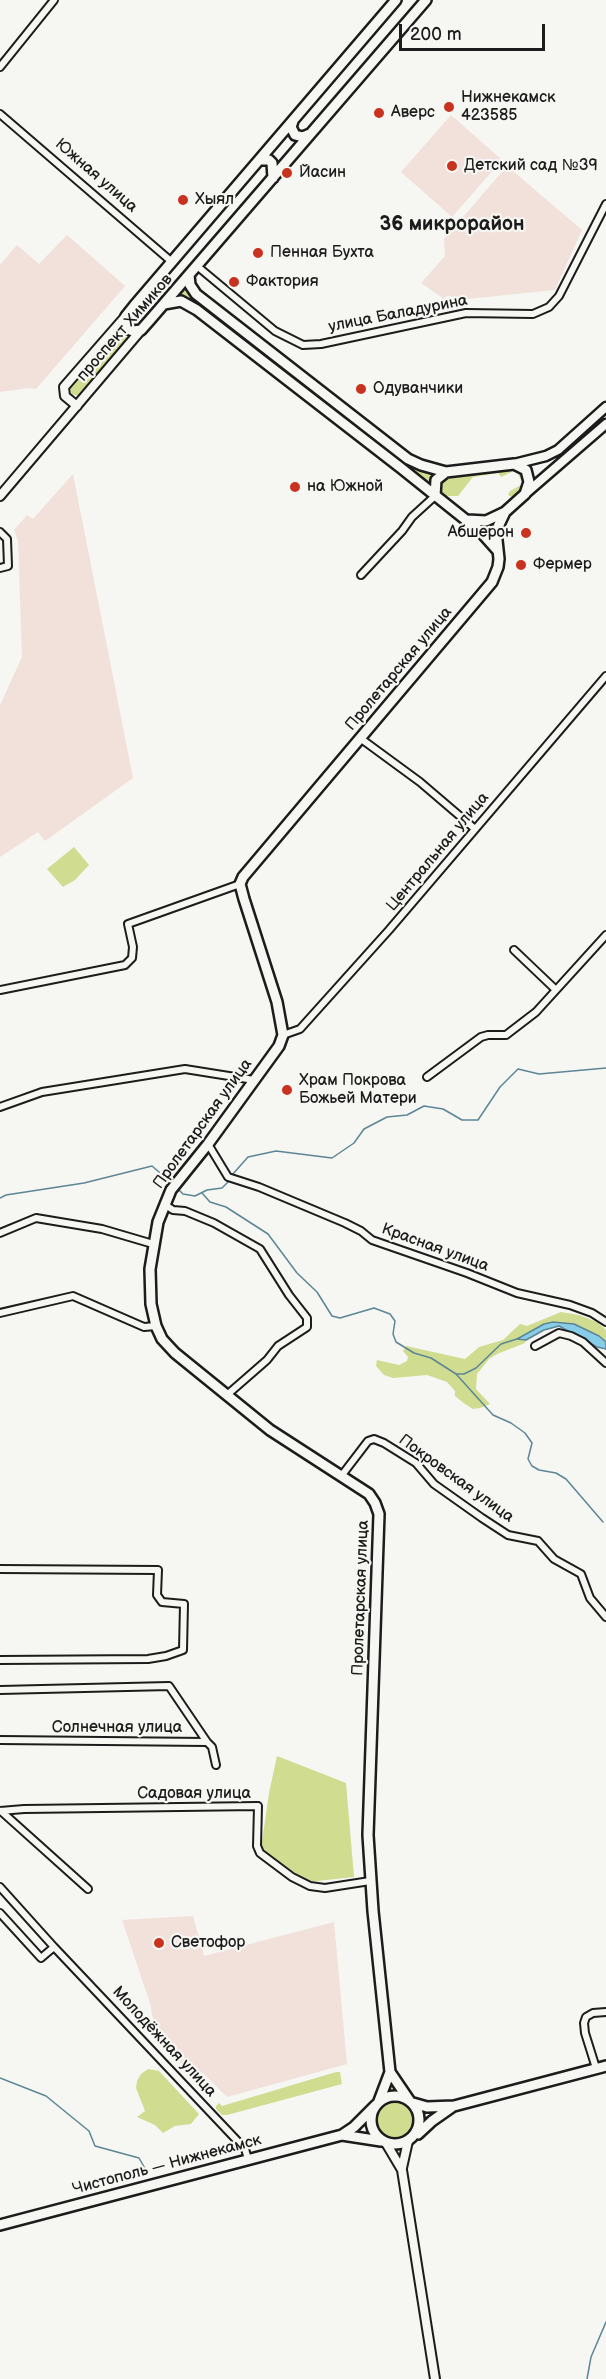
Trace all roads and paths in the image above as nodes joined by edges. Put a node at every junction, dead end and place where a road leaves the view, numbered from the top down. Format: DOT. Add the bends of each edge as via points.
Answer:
graph roads {
  1 [pos="54,0"];
  2 [pos="396,0"];
  3 [pos="426,0"];
  4 [pos="0,67"];
  5 [pos="0,114"];
  6 [pos="294,119"];
  7 [pos="311,134"];
  8 [pos="259,160"];
  9 [pos="273,178"];
  10 [pos="606,204"];
  11 [pos="172,262"];
  12 [pos="197,266"];
  13 [pos="189,275"];
  14 [pos="165,304"];
  15 [pos="126,316"];
  16 [pos="141,330"];
  17 [pos="313,383"];
  18 [pos="305,394"];
  19 [pos="77,406"];
  20 [pos="606,407"];
  21 [pos="606,424"];
  22 [pos="514,464"];
  23 [pos="446,472"];
  24 [pos="525,494"];
  25 [pos="0,496"];
  26 [pos="435,496"];
  27 [pos="505,512"];
  28 [pos="467,520"];
  29 [pos="0,532"];
  30 [pos="498,551"];
  31 [pos="0,568"];
  32 [pos="362,575"];
  33 [pos="606,676"];
  34 [pos="360,738"];
  35 [pos="475,829"];
  36 [pos="240,884"];
  37 [pos="606,935"];
  38 [pos="513,950"];
  39 [pos="0,990"];
  40 [pos="556,990"];
  41 [pos="282,1035"];
  42 [pos="427,1077"];
  43 [pos="254,1080"];
  44 [pos="0,1107"];
  45 [pos="208,1144"];
  46 [pos="164,1203"];
  47 [pos="0,1233"];
  48 [pos="153,1244"];
  49 [pos="0,1313"];
  50 [pos="606,1322"];
  51 [pos="156,1326"];
  52 [pos="535,1346"];
  53 [pos="606,1363"];
  54 [pos="228,1394"];
  55 [pos="342,1475"];
  56 [pos="0,1569"];
  57 [pos="606,1617"];
  58 [pos="0,1660"];
  59 [pos="0,1690"];
  60 [pos="0,1740"];
  61 [pos="207,1742"];
  62 [pos="216,1766"];
  63 [pos="0,1811"];
  64 [pos="370,1881"];
  65 [pos="0,1887"];
  66 [pos="88,1889"];
  67 [pos="0,1913"];
  68 [pos="54,1947"];
  69 [pos="606,2012"];
  70 [pos="601,2067"];
  71 [pos="390,2072"];
  72 [pos="411,2102"];
  73 [pos="378,2103"];
  74 [pos="454,2106"];
  75 [pos="342,2135"];
  76 [pos="410,2140"];
  77 [pos="385,2142"];
  78 [pos="248,2159"];
  79 [pos="402,2170"];
  80 [pos="0,2224"];
  81 [pos="435,2379"];
  1 -- 4 [label="street"];
  2 -- 6 [label="main road, проспект Химиков"];
  3 -- 7 [label="main road, проспект Химиков"];
  5 -- 11 [label="street, Южная улица"];
  6 -- 7 [label="main road" via="291,127 295,135"];
  6 -- 8 [label="main road, проспект Химиков"];
  7 -- 9 [label="main road, проспект Химиков"];
  8 -- 9 [label="main road" via="272,163"];
  8 -- 11 [label="main road, проспект Химиков"];
  9 -- 12 [label="main road, проспект Химиков"];
  10 -- 12 [label="street, улица Баладурина" via="559,296 549,307 533,314 466,313 303,345 275,331"];
  11 -- 15 [label="main road, проспект Химиков"];
  12 -- 13 [label="main road, проспект Химиков"];
  13 -- 14 [label="main road, проспект Химиков"];
  13 -- 17 [label="main road" via="196,294"];
  14 -- 16 [label="main road, проспект Химиков"];
  14 -- 18 [label="main road" via="181,302 197,310"];
  15 -- 16 [label="main road" via="128,329"];
  15 -- 19 [label="street, проспект Химиков" via="64,387 65,396"];
  16 -- 19 [label="street, проспект Химиков"];
  17 -- 18 [label="main road" via="305,387"];
  17 -- 23 [label="main road" via="408,459"];
  18 -- 26 [label="main road"];
  19 -- 25 [label="street"];
  20 -- 22 [label="main road" via="558,450"];
  21 -- 24 [label="main road"];
  22 -- 23 [label="main road"];
  22 -- 24 [label="main road" via="529,474"];
  23 -- 26 [label="main road" via="436,480"];
  24 -- 27 [label="main road"];
  26 -- 28 [label="main road"];
  26 -- 32 [label="street"];
  27 -- 28 [label="main road" via="486,521"];
  27 -- 30 [label="main road, Пролетарская улица" via="496,531"];
  28 -- 30 [label="main road"];
  29 -- 31 [label="street" via="7,539 8,566"];
  30 -- 34 [label="main road, Пролетарская улица" via="498,567 492,582"];
  33 -- 35 [label="street, Центральная улица"];
  34 -- 35 [label="street"];
  34 -- 36 [label="main road, Пролетарская улица"];
  35 -- 41 [label="street, Центральная улица" via="300,1029"];
  36 -- 39 [label="street" via="128,924 133,947 132,958 125,965"];
  36 -- 41 [label="main road" via="277,1002"];
  37 -- 40 [label="street"];
  38 -- 40 [label="street"];
  40 -- 42 [label="street" via="537,1012 506,1035 481,1037"];
  41 -- 43 [label="main road, Пролетарская улица" via="279,1046"];
  43 -- 44 [label="street" via="185,1069 42,1092"];
  43 -- 45 [label="main road, Пролетарская улица"];
  45 -- 46 [label="main road, Пролетарская улица"];
  45 -- 50 [label="street, Красная улица" via="228,1178 345,1223 372,1240 517,1293 570,1305"];
  46 -- 48 [label="main road, Пролетарская улица"];
  46 -- 54 [label="street" via="173,1210 214,1223 260,1249 307,1318 307,1327 278,1346"];
  47 -- 48 [label="street" via="36,1218 102,1229"];
  48 -- 51 [label="main road, Пролетарская улица" via="150,1304"];
  49 -- 51 [label="street" via="73,1296 144,1327"];
  51 -- 54 [label="main road, Пролетарская улица" via="175,1353"];
  52 -- 53 [label="street" via="559,1333 583,1342"];
  54 -- 55 [label="main road, Пролетарская улица" via="270,1430"];
  55 -- 57 [label="street, Покровская улица" via="368,1441 384,1443 416,1463 434,1484 508,1535 538,1541 554,1559 581,1574 590,1598"];
  55 -- 64 [label="main road, Пролетарская улица" via="369,1494 379,1514 368,1835"];
  56 -- 58 [label="street" via="158,1570 157,1595 162,1602 184,1604 183,1650 166,1656"];
  59 -- 61 [label="street" via="169,1686"];
  60 -- 61 [label="street, Солнечная улица"];
  61 -- 62 [label="street, Солнечная улица"];
  63 -- 64 [label="street, Садовая улица" via="258,1806 260,1854 292,1877 310,1886 326,1888"];
  63 -- 66 [label="street"];
  64 -- 71 [label="main road, Пролетарская улица"];
  65 -- 68 [label="street, Молодёжная улица"];
  67 -- 68 [label="street" via="41,1958"];
  68 -- 78 [label="street, Молодёжная улица" via="238,2141"];
  69 -- 70 [label="street" via="593,2013 584,2023"];
  70 -- 74 [label="main road"];
  71 -- 72 [label="main road"];
  71 -- 73 [label="main road"];
  72 -- 73 [label="main road" via="392,2096"];
  72 -- 74 [label="main road" via="427,2107"];
  72 -- 76 [label="main road" via="420,2122"];
  73 -- 75 [label="main road"];
  73 -- 77 [label="main road" via="371,2123"];
  74 -- 76 [label="main road"];
  75 -- 77 [label="main road"];
  75 -- 78 [label="main road, Чистополь — Нижнекамск"];
  76 -- 77 [label="main road" via="398,2144"];
  76 -- 79 [label="street"];
  77 -- 79 [label="street"];
  78 -- 80 [label="main road, Чистополь — Нижнекамск"];
  79 -- 81 [label="street"];
}
